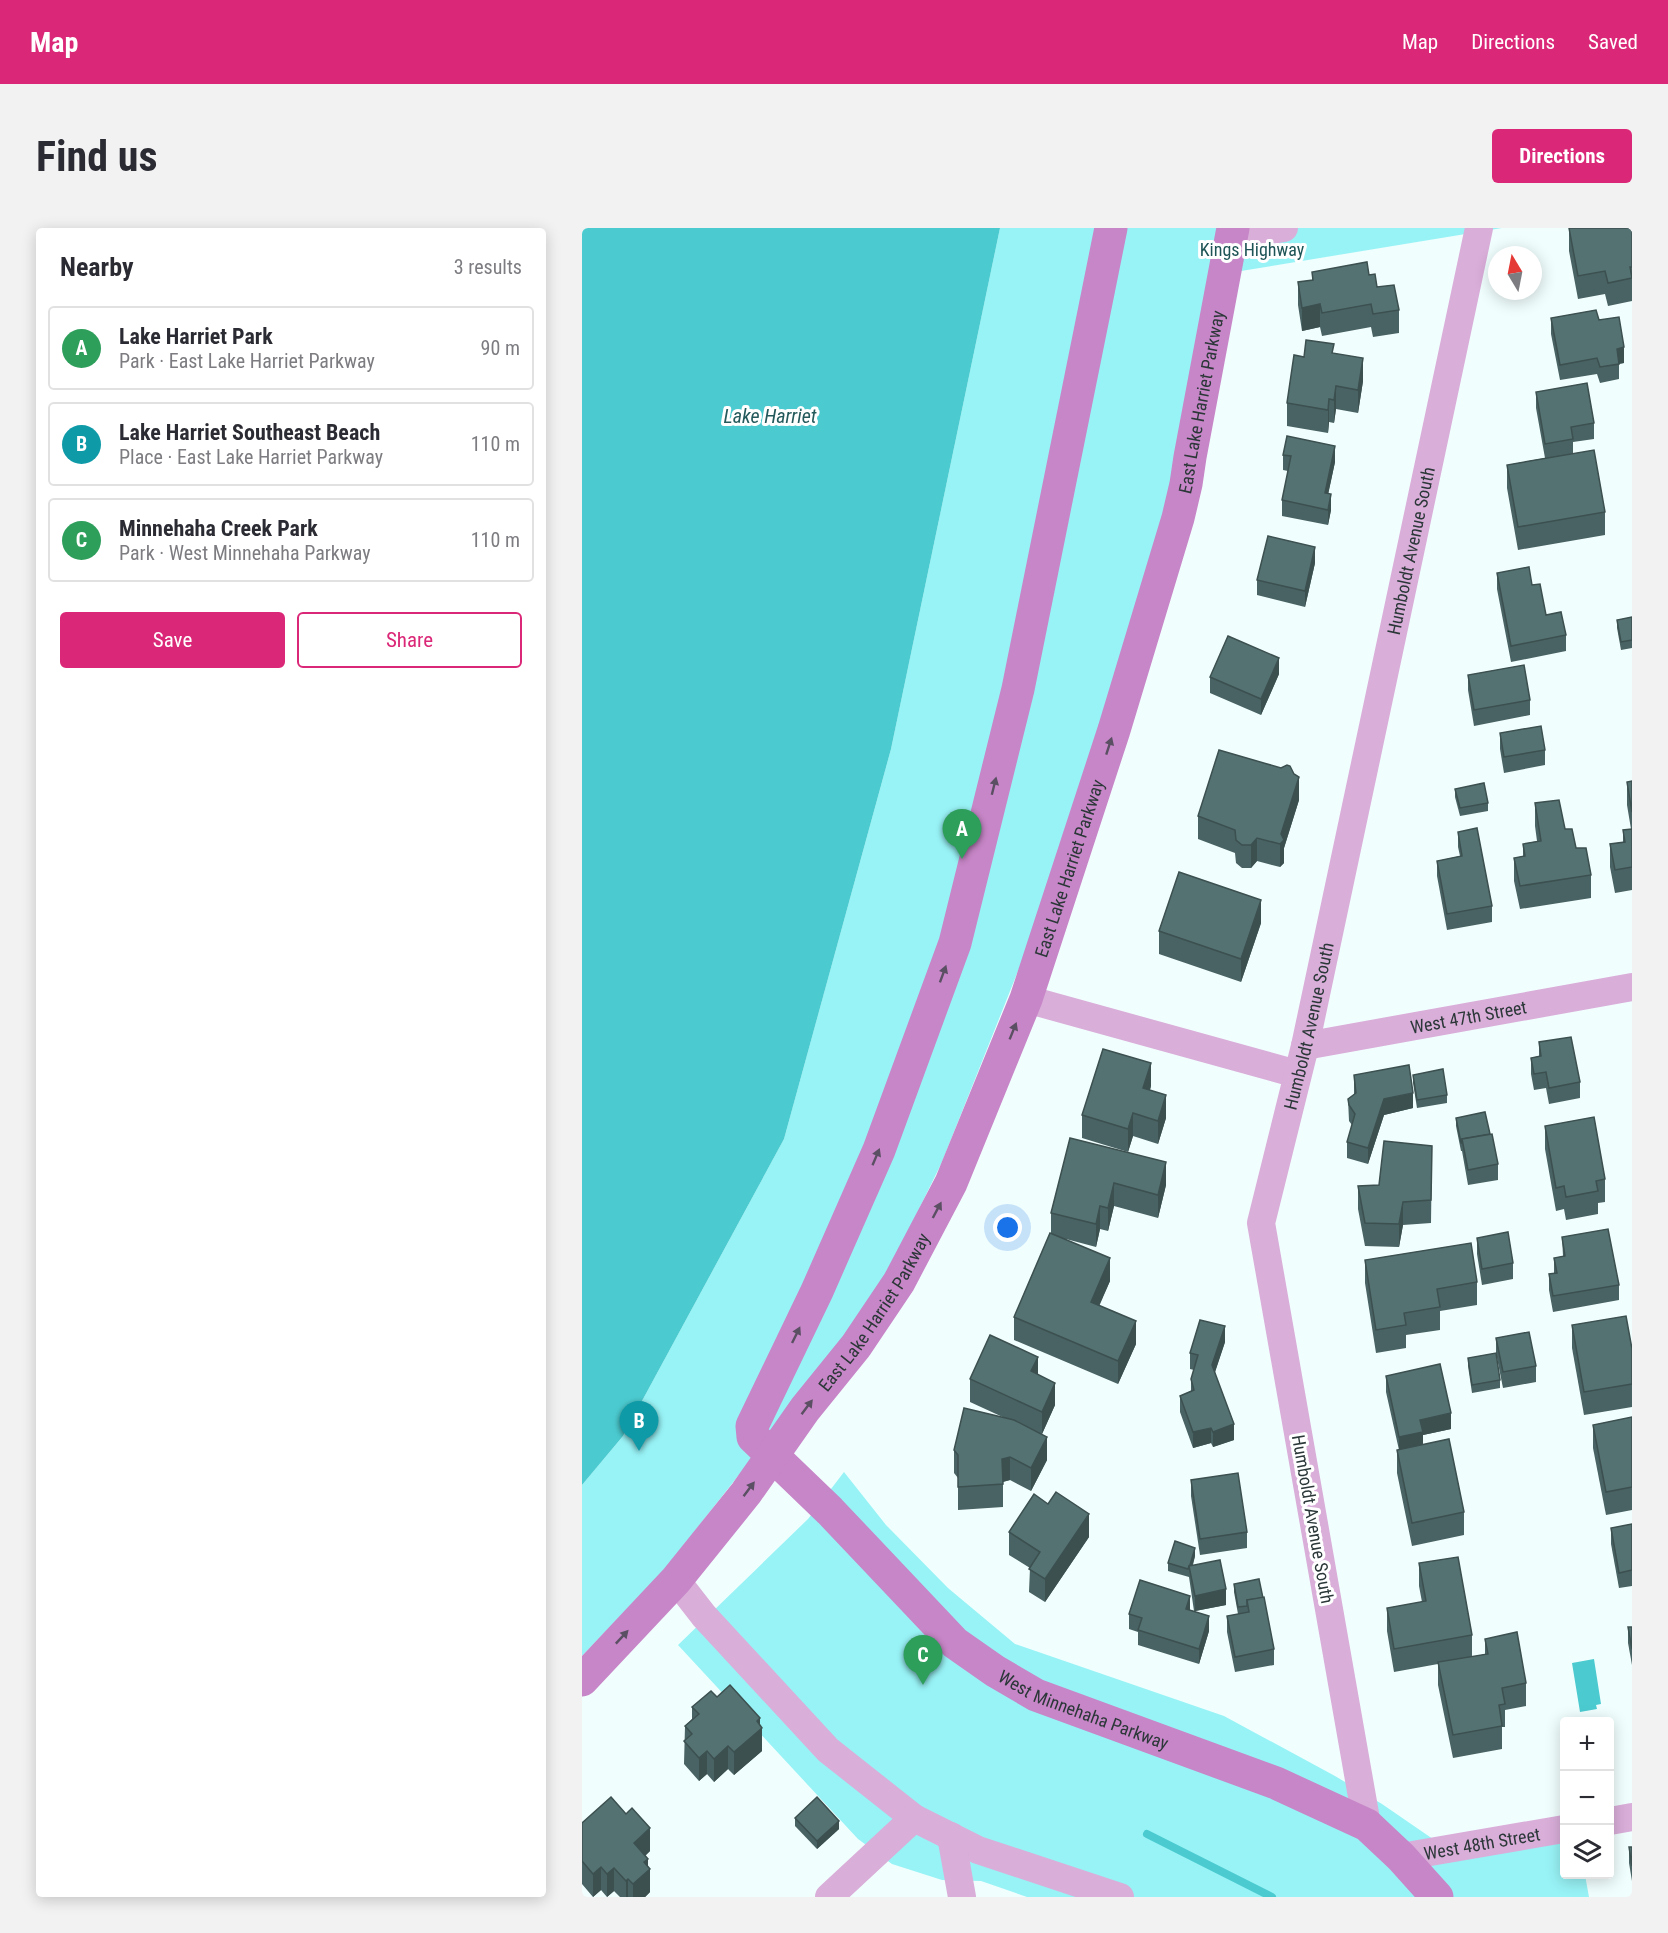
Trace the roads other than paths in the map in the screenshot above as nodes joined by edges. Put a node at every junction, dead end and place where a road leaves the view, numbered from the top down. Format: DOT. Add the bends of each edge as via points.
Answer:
graph roads {
  1 [pos="1111,228"];
  2 [pos="1284,228"];
  3 [pos="1479,228"];
  4 [pos="1232,232"];
  5 [pos="1632,987"];
  6 [pos="1026,999"];
  7 [pos="1305,1046"];
  8 [pos="1297,1074"];
  9 [pos="774,1456"];
  10 [pos="676,1580"];
  11 [pos="582,1680"];
  12 [pos="1632,1817"];
  13 [pos="914,1818"];
  14 [pos="1614,1820"];
  15 [pos="1367,1825"];
  16 [pos="1560,1830"];
  17 [pos="951,1836"];
  18 [pos="1401,1857"];
  19 [pos="829,1897"];
  20 [pos="962,1897"];
  21 [pos="1120,1897"];
  22 [pos="1437,1897"];
  9 -- 1 [label="street, one-way" via="753,1437 752,1425 879,1150 955,943 1018,689"];
  2 -- 4 [label="street"];
  3 -- 7 [label="street, Humboldt Avenue South"];
  6 -- 4 [label="street, East Lake Harriet Parkway, one-way" via="1178,518"];
  5 -- 7 [label="street, West 47th Street"];
  6 -- 8 [label="street"];
  9 -- 6 [label="street, East Lake Harriet Parkway, one-way" via="899,1282 951,1183"];
  7 -- 8 [label="street, Humboldt Avenue South"];
  8 -- 15 [label="street, Humboldt Avenue South" via="1262,1223"];
  10 -- 9 [label="street, East Lake Harriet Parkway, one-way"];
  9 -- 15 [label="street, West Minnehaha Parkway" via="955,1643 995,1671 1036,1695 1276,1783"];
  11 -- 10 [label="street, East Lake Harriet Parkway, one-way"];
  10 -- 13 [label="street" via="704,1616 828,1750"];
  12 -- 14 [label="street"];
  13 -- 17 [label="street"];
  13 -- 19 [label="street"];
  15 -- 18 [label="street, West Minnehaha Parkway"];
  16 -- 18 [label="street, West 48th Street"];
  17 -- 20 [label="street"];
  17 -- 21 [label="street" via="978,1850"];
  18 -- 22 [label="street, West Minnehaha Parkway"];
}
